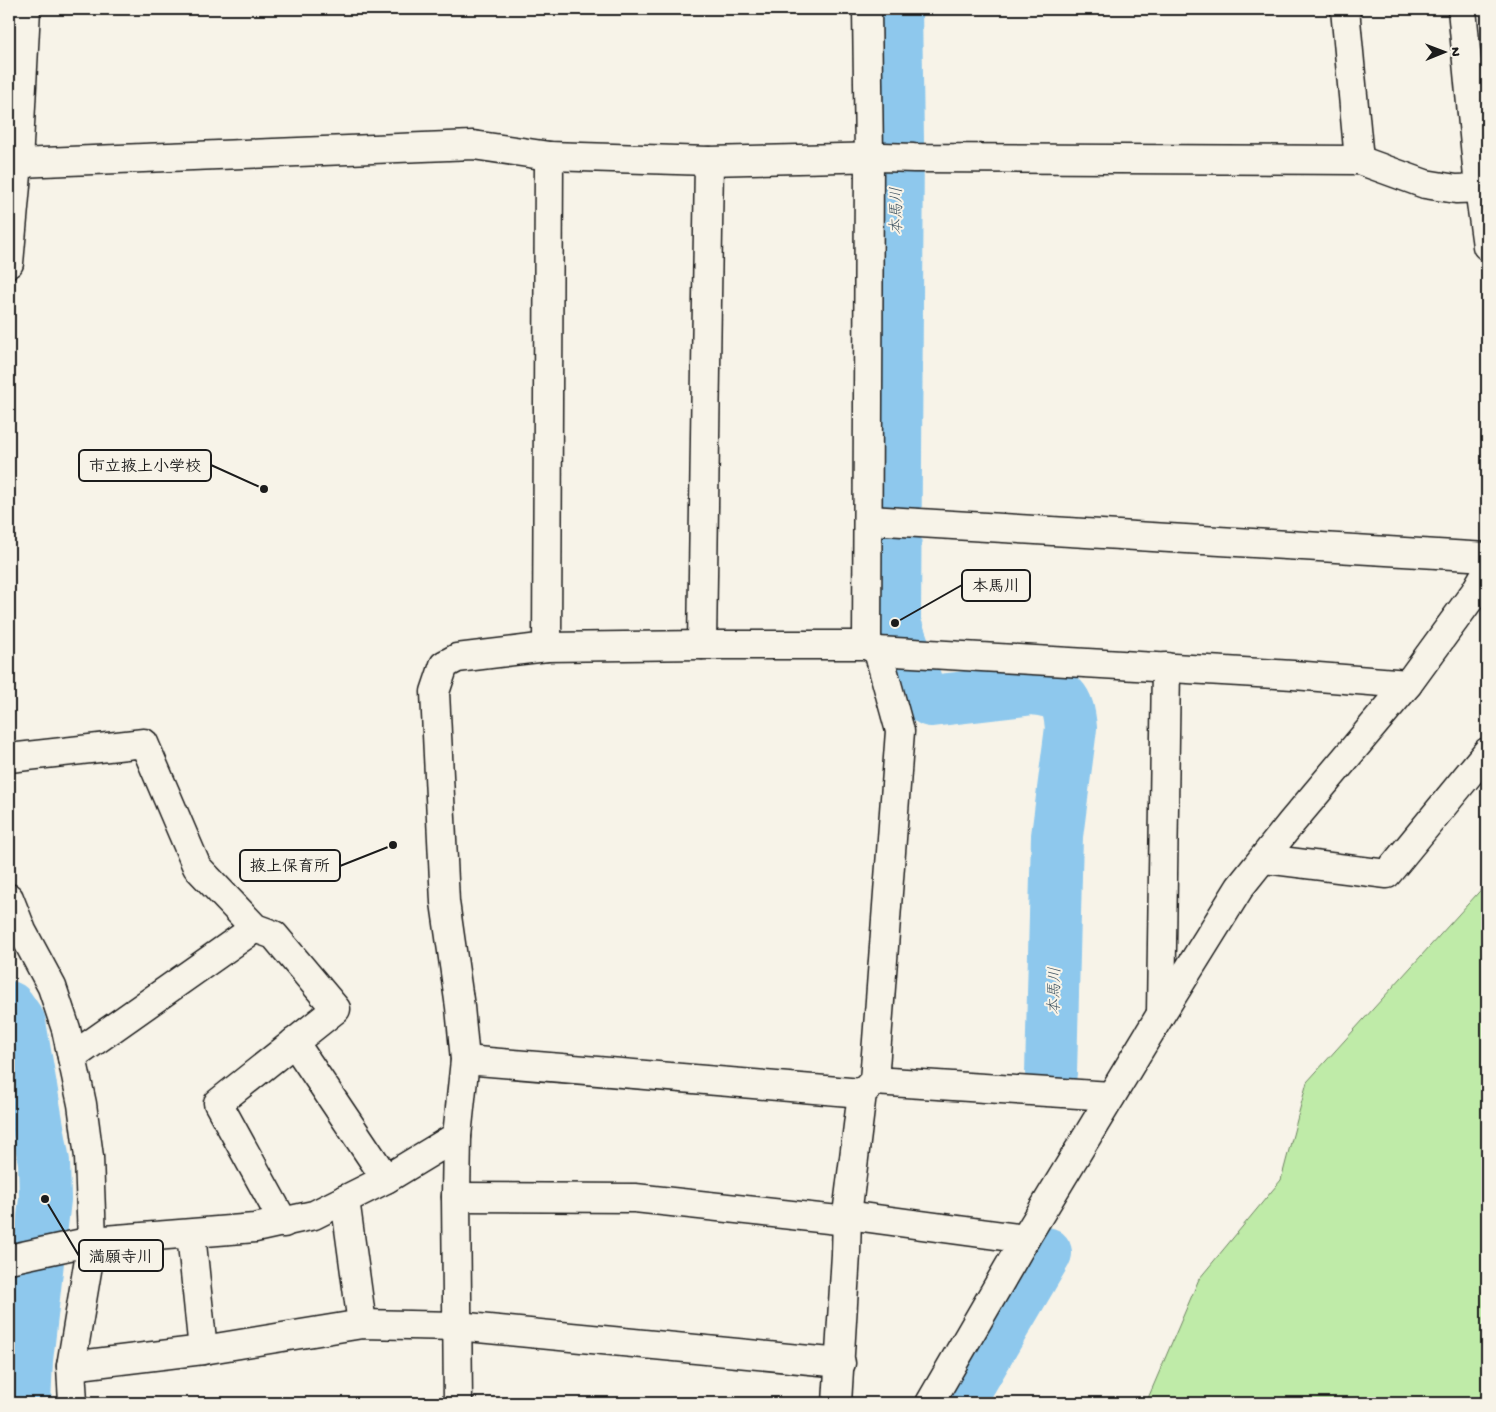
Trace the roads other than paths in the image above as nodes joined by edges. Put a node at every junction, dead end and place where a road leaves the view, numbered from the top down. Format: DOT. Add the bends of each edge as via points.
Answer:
graph roads {
  1 [pos="26,9"];
  2 [pos="867,9"];
  3 [pos="1345,9"];
  4 [pos="1462,9"];
  5 [pos="1479,99"];
  6 [pos="549,156"];
  7 [pos="876,157"];
  8 [pos="1359,160"];
  9 [pos="709,161"];
  10 [pos="18,163"];
  11 [pos="1483,188"];
  12 [pos="1487,246"];
  13 [pos="9,263"];
  14 [pos="877,520"];
  15 [pos="1487,556"];
  16 [pos="1487,571"];
  17 [pos="702,645"];
  18 [pos="547,647"];
  19 [pos="880,649"];
  20 [pos="1166,667"];
  21 [pos="1408,684"];
  22 [pos="1487,752"];
  23 [pos="9,758"];
  24 [pos="1264,859"];
  25 [pos="9,898"];
  26 [pos="255,928"];
  27 [pos="1161,1014"];
  28 [pos="294,1042"];
  29 [pos="72,1057"];
  30 [pos="465,1060"];
  31 [pos="868,1087"];
  32 [pos="1111,1096"];
  33 [pos="457,1136"];
  34 [pos="386,1179"];
  35 [pos="456,1198"];
  36 [pos="345,1199"];
  37 [pos="847,1218"];
  38 [pos="284,1222"];
  39 [pos="191,1234"];
  40 [pos="1025,1238"];
  41 [pos="82,1243"];
  42 [pos="15,1257"];
  43 [pos="362,1324"];
  44 [pos="456,1326"];
  45 [pos="204,1350"];
  46 [pos="841,1363"];
  47 [pos="71,1366"];
  48 [pos="73,1403"];
  49 [pos="458,1403"];
  50 [pos="838,1403"];
  51 [pos="930,1403"];
  1 -- 10 [label="street"];
  2 -- 7 [label="street"];
  3 -- 8 [label="street"];
  4 -- 5 [label="street"];
  5 -- 11 [label="street"];
  6 -- 9 [label="street"];
  6 -- 10 [label="street" via="473,145"];
  6 -- 18 [label="street"];
  7 -- 8 [label="street"];
  7 -- 9 [label="street"];
  7 -- 14 [label="street"];
  8 -- 11 [label="street" via="1425,184 1456,189"];
  9 -- 17 [label="street"];
  10 -- 13 [label="street"];
  11 -- 12 [label="street"];
  14 -- 15 [label="street"];
  14 -- 19 [label="street"];
  16 -- 21 [label="street"];
  17 -- 18 [label="street"];
  17 -- 19 [label="street"];
  18 -- 30 [label="street" via="458,658 444,665 435,692 445,902"];
  19 -- 20 [label="street"];
  19 -- 31 [label="street" via="900,731"];
  20 -- 21 [label="street"];
  20 -- 27 [label="street"];
  21 -- 24 [label="street"];
  22 -- 24 [label="street" via="1387,874"];
  23 -- 26 [label="street" via="144,743 197,867"];
  24 -- 27 [label="street" via="1240,888"];
  25 -- 29 [label="street" via="22,931 52,987"];
  26 -- 28 [label="street" via="274,935 336,1009"];
  26 -- 29 [label="street"];
  27 -- 32 [label="street"];
  28 -- 34 [label="street"];
  28 -- 38 [label="street" via="218,1103"];
  29 -- 41 [label="street" via="89,1157"];
  30 -- 31 [label="street"];
  30 -- 33 [label="street"];
  31 -- 32 [label="street"];
  31 -- 37 [label="street"];
  32 -- 40 [label="street"];
  33 -- 34 [label="street"];
  33 -- 35 [label="street"];
  34 -- 36 [label="street"];
  35 -- 37 [label="street" via="635,1198"];
  35 -- 44 [label="street"];
  36 -- 38 [label="street" via="314,1215"];
  36 -- 43 [label="street"];
  37 -- 40 [label="street"];
  37 -- 46 [label="street"];
  38 -- 39 [label="street"];
  39 -- 41 [label="street"];
  39 -- 45 [label="street"];
  40 -- 51 [label="street"];
  41 -- 42 [label="street"];
  41 -- 47 [label="street"];
  43 -- 44 [label="street"];
  43 -- 45 [label="street"];
  44 -- 46 [label="street"];
  44 -- 49 [label="street"];
  45 -- 47 [label="street"];
  46 -- 50 [label="street"];
  47 -- 48 [label="street"];
}
